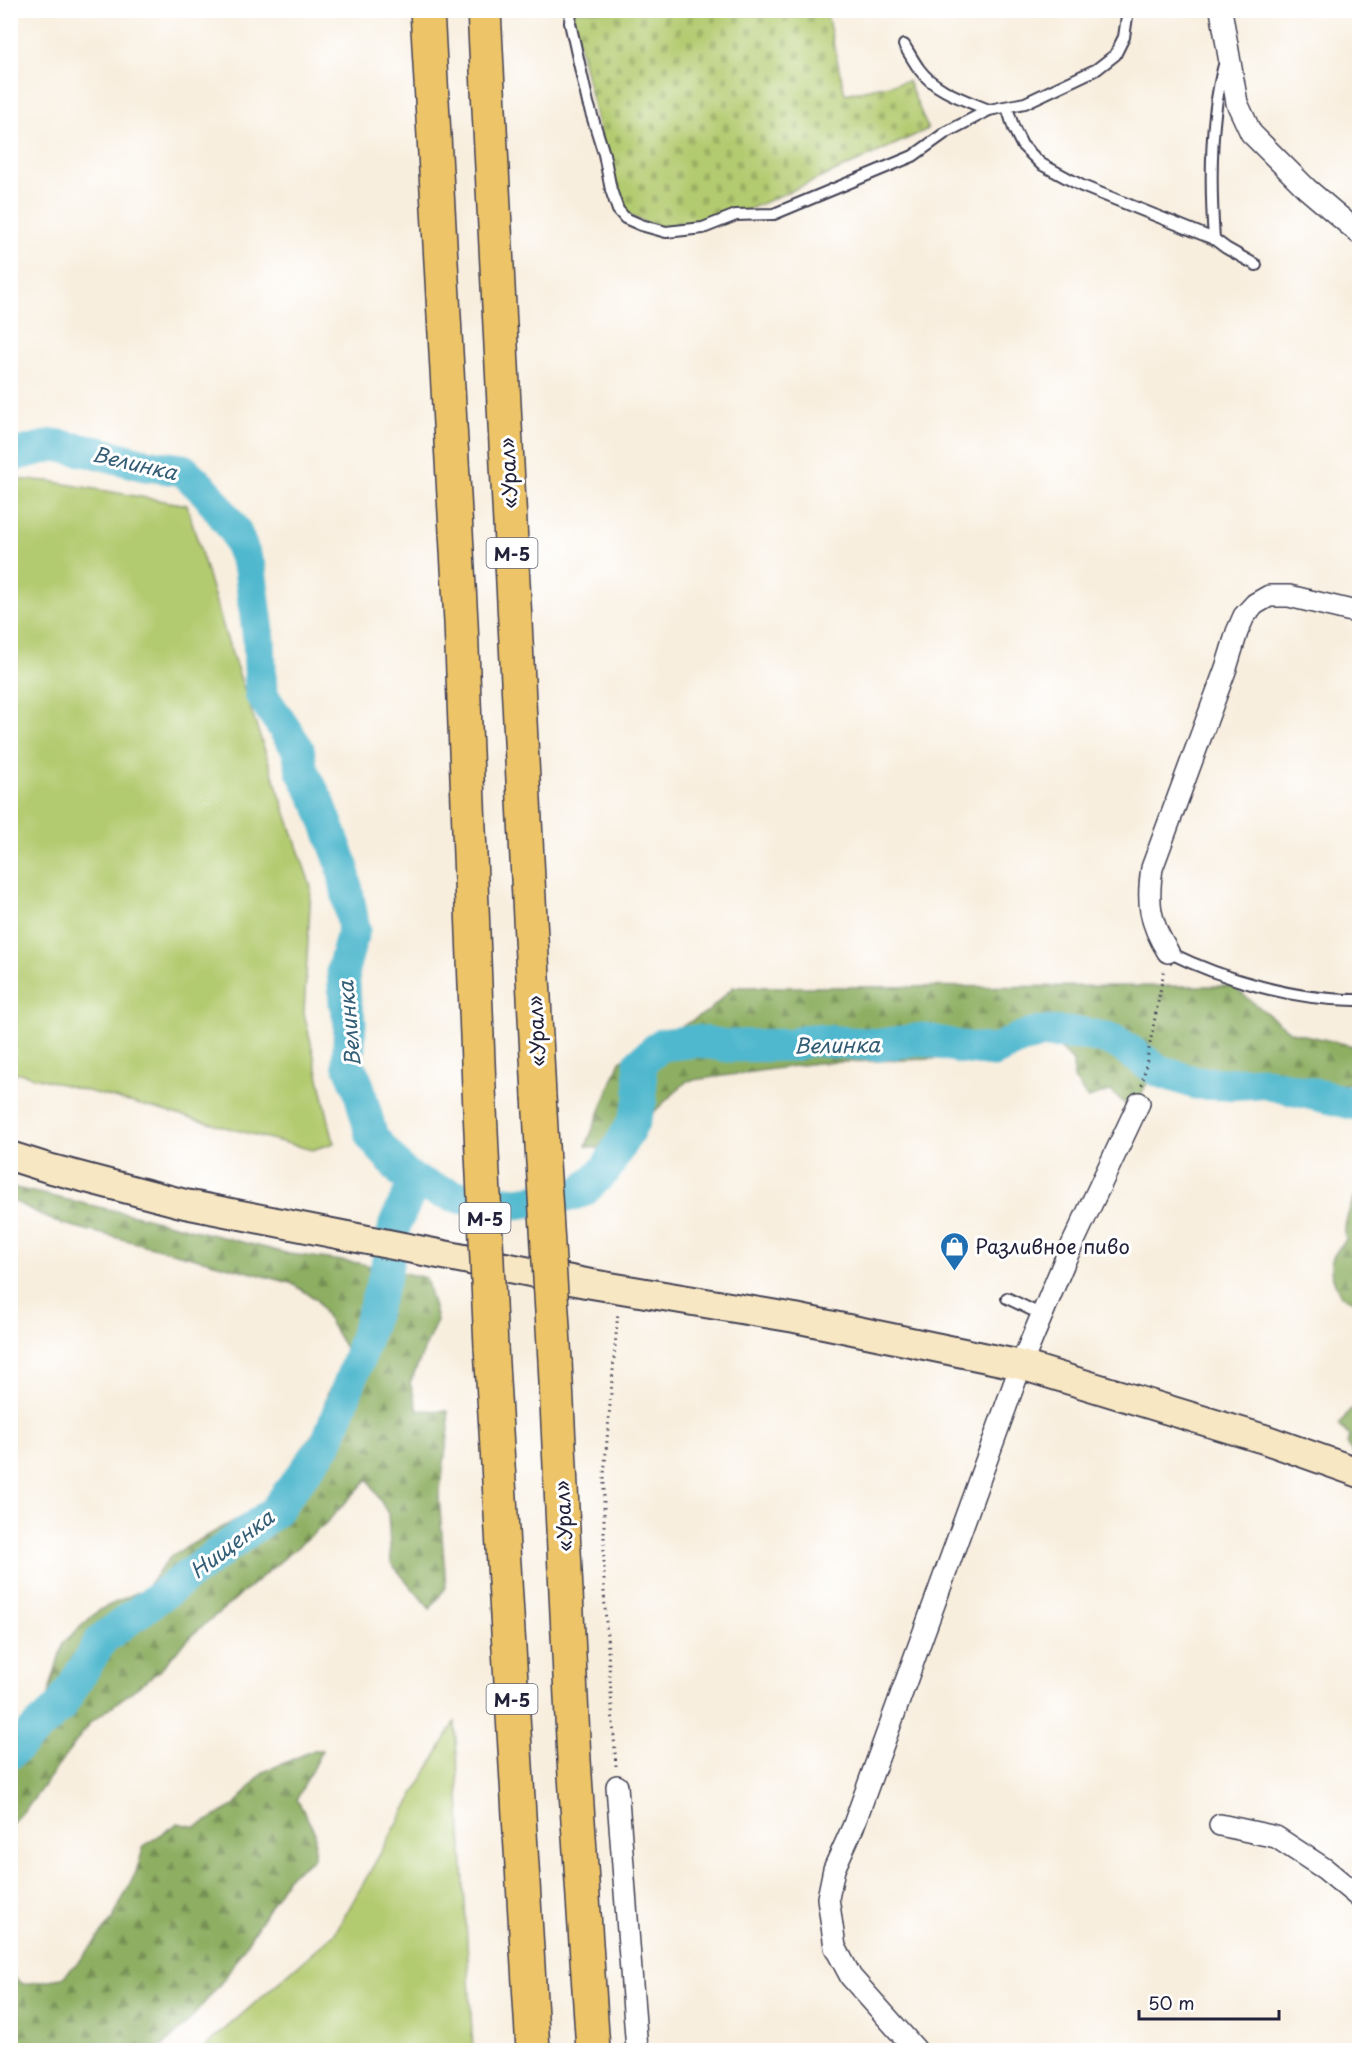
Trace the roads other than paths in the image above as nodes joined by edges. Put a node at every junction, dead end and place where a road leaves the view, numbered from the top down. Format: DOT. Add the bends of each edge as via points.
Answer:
graph roads {
  1 [pos="427,10"];
  2 [pos="484,10"];
  3 [pos="571,10"];
  4 [pos="1128,10"];
  5 [pos="1221,10"];
  6 [pos="904,45"];
  7 [pos="1228,52"];
  8 [pos="1007,107"];
  9 [pos="989,110"];
  10 [pos="1359,234"];
  11 [pos="1214,238"];
  12 [pos="1256,264"];
  13 [pos="1359,613"];
  14 [pos="1168,952"];
  15 [pos="1359,1000"];
  16 [pos="1138,1103"];
  17 [pos="10,1156"];
  18 [pos="1007,1298"];
  19 [pos="1042,1315"];
  20 [pos="1022,1365"];
  21 [pos="1359,1473"];
  22 [pos="617,1785"];
  23 [pos="1220,1825"];
  24 [pos="1359,1898"];
  25 [pos="533,2050"];
  26 [pos="593,2050"];
  27 [pos="637,2050"];
  28 [pos="916,2050"];
  1 -- 25 [label="highway, М-5, bridge" via="461,622 491,1347"];
  2 -- 26 [label="highway, «Урал» / М-5, bridge" via="574,1760"];
  3 -- 9 [label="lane" via="570,23 588,102 618,210 625,218 666,232 703,228 736,214 774,214 913,156"];
  4 -- 8 [label="lane" via="1124,37 1115,55 1097,69 1025,103"];
  5 -- 7 [label="street"];
  6 -- 9 [label="lane" via="920,71 933,83"];
  7 -- 10 [label="street" via="1237,103 1251,133"];
  7 -- 11 [label="lane" via="1218,86 1214,136"];
  8 -- 9 [label="lane"];
  8 -- 11 [label="lane" via="1022,145 1041,164 1082,186"];
  11 -- 12 [label="lane"];
  13 -- 14 [label="street" via="1289,596 1269,596 1244,616 1152,868 1149,907 1157,934"];
  14 -- 15 [label="lane" via="1203,969 1266,988"];
  16 -- 19 [label="street"];
  17 -- 20 [label="street" via="185,1204 620,1289 795,1318"];
  18 -- 19 [label="lane"];
  19 -- 20 [label="street"];
  20 -- 21 [label="street" via="1253,1435"];
  20 -- 28 [label="street" via="857,1816 834,1869 828,1898 835,1947 851,1977"];
  22 -- 27 [label="street"];
  23 -- 24 [label="street" via="1276,1837 1325,1869"];
}
